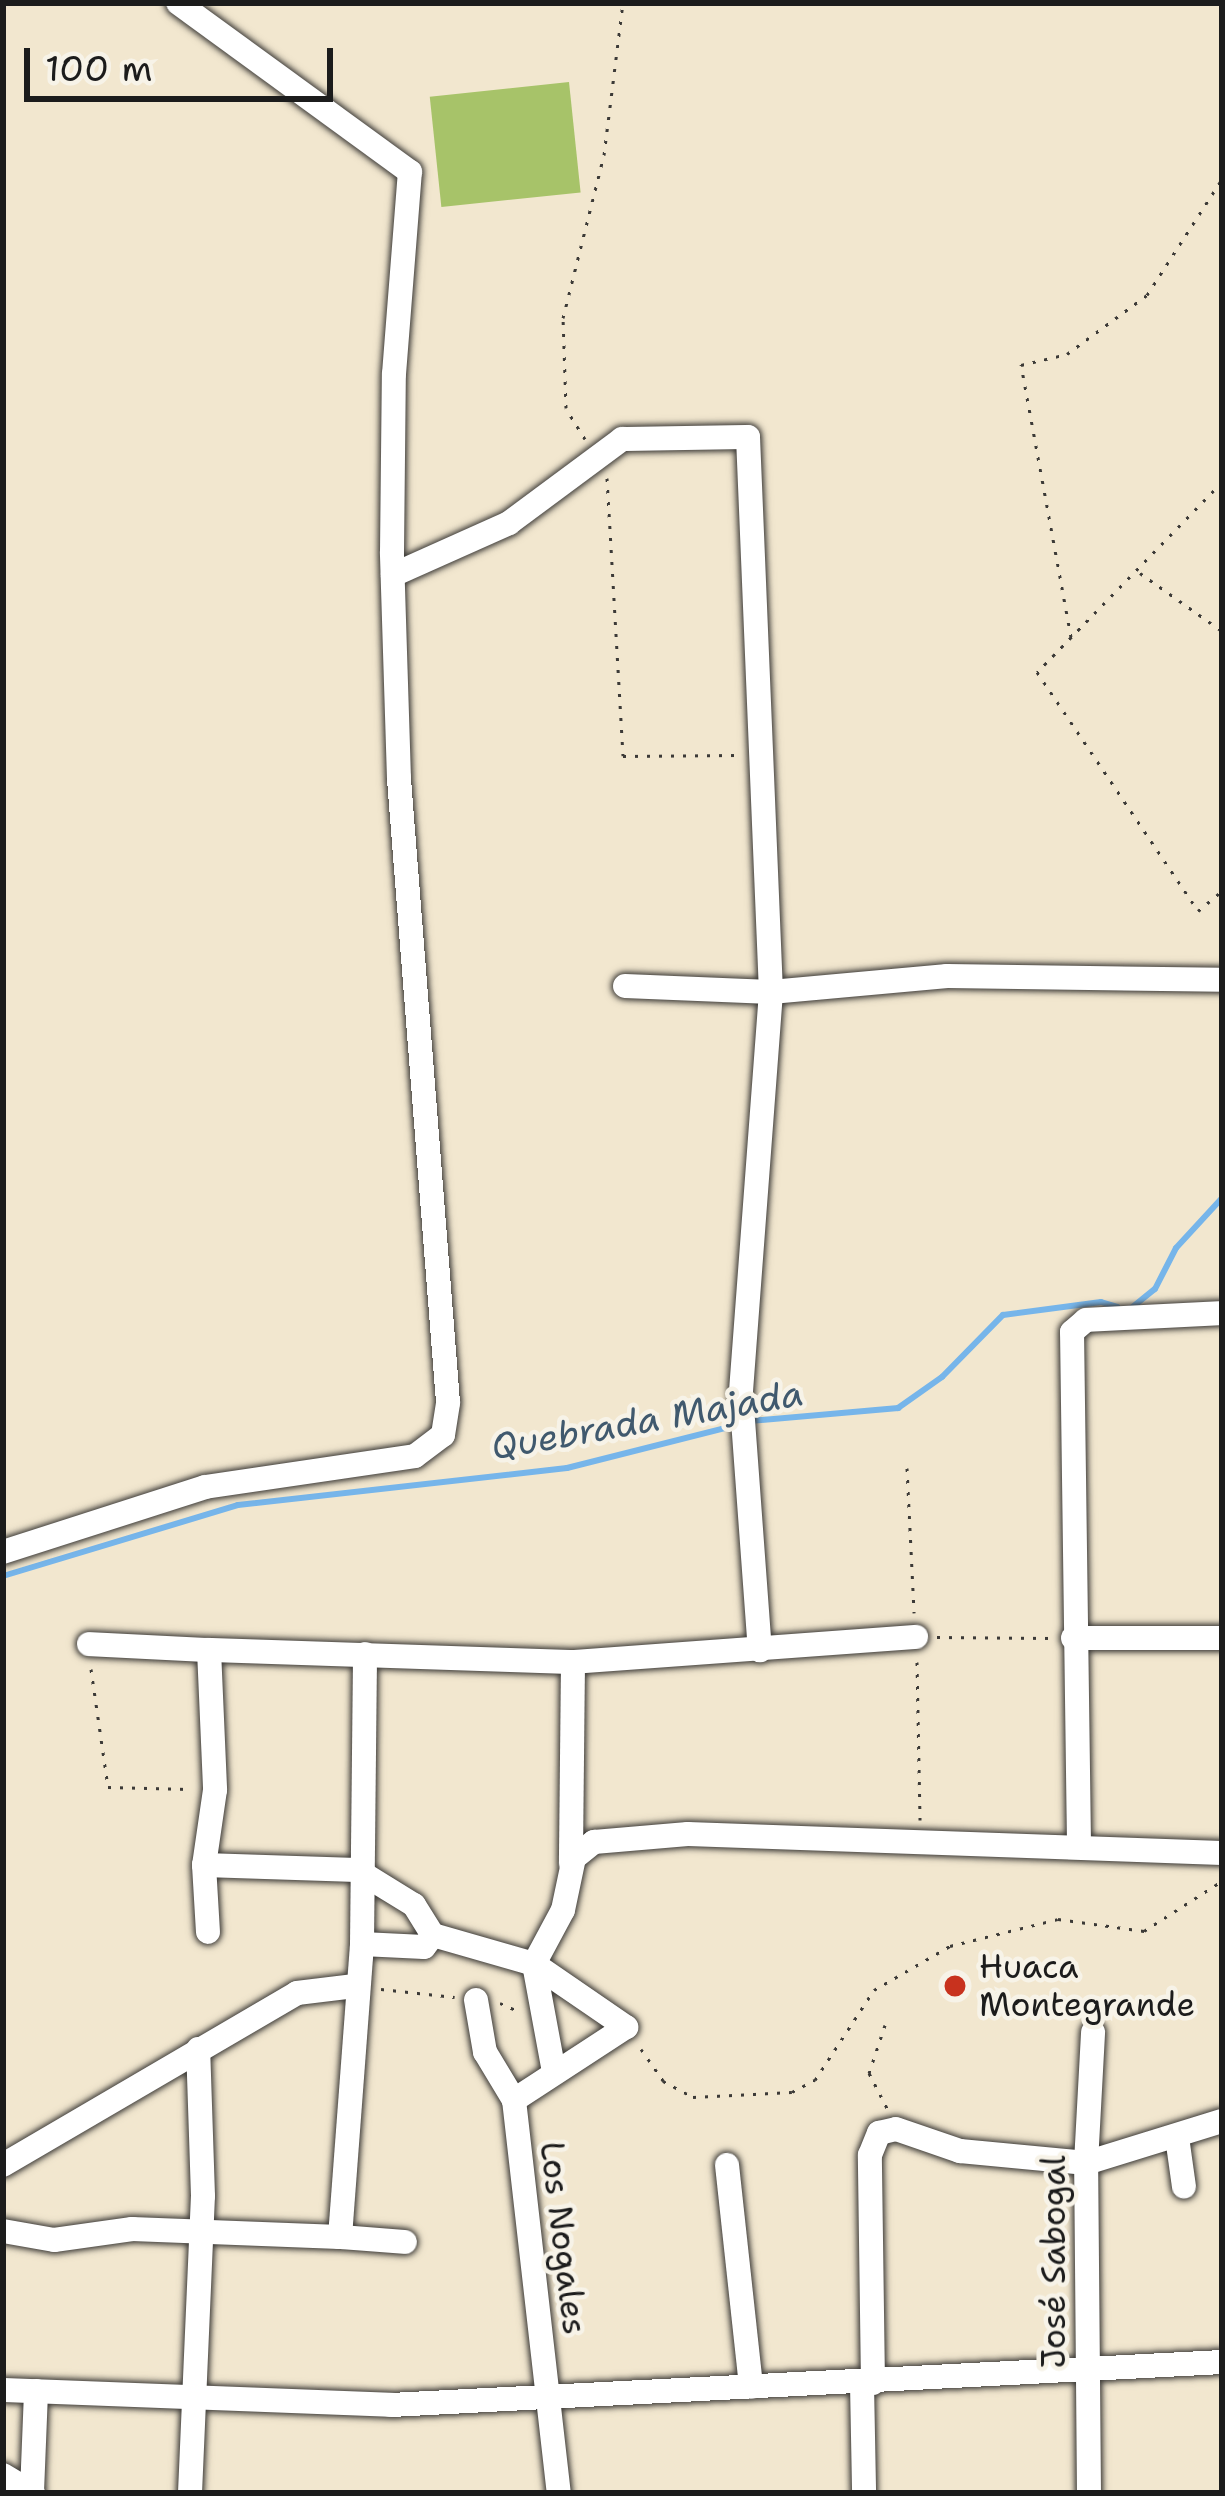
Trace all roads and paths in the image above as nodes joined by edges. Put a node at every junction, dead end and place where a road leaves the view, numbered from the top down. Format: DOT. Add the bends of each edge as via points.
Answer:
graph roads {
  1 [pos="178,3"];
  2 [pos="623,3"];
  3 [pos="1222,179"];
  4 [pos="595,454"];
  5 [pos="1222,482"];
  6 [pos="1140,573"];
  7 [pos="393,575"];
  8 [pos="1222,631"];
  9 [pos="1072,638"];
  10 [pos="763,755"];
  11 [pos="1222,891"];
  12 [pos="1222,980"];
  13 [pos="625,986"];
  14 [pos="771,992"];
  15 [pos="1222,1312"];
  16 [pos="907,1468"];
  17 [pos="3,1552"];
  18 [pos="916,1637"];
  19 [pos="1073,1638"];
  20 [pos="1222,1638"];
  21 [pos="89,1644"];
  22 [pos="209,1650"];
  23 [pos="760,1650"];
  24 [pos="365,1654"];
  25 [pos="573,1662"];
  26 [pos="215,1790"];
  27 [pos="921,1840"];
  28 [pos="1078,1844"];
  29 [pos="1222,1853"];
  30 [pos="204,1865"];
  31 [pos="571,1866"];
  32 [pos="357,1870"];
  33 [pos="1222,1881"];
  34 [pos="208,1932"];
  35 [pos="433,1935"];
  36 [pos="362,1944"];
  37 [pos="534,1964"];
  38 [pos="355,1986"];
  39 [pos="476,2000"];
  40 [pos="539,2017"];
  41 [pos="885,2025"];
  42 [pos="626,2027"];
  43 [pos="1093,2032"];
  44 [pos="198,2049"];
  45 [pos="554,2072"];
  46 [pos="514,2100"];
  47 [pos="1222,2121"];
  48 [pos="904,2130"];
  49 [pos="1177,2137"];
  50 [pos="1086,2163"];
  51 [pos="3,2165"];
  52 [pos="727,2165"];
  53 [pos="1184,2187"];
  54 [pos="3,2231"];
  55 [pos="201,2235"];
  56 [pos="340,2237"];
  57 [pos="405,2242"];
  58 [pos="1222,2362"];
  59 [pos="1088,2370"];
  60 [pos="868,2383"];
  61 [pos="751,2387"];
  62 [pos="3,2390"];
  63 [pos="36,2391"];
  64 [pos="552,2394"];
  65 [pos="193,2398"];
  66 [pos="3,2475"];
  67 [pos="33,2493"];
  68 [pos="190,2493"];
  69 [pos="559,2493"];
  70 [pos="864,2493"];
  71 [pos="1089,2493"];
  1 -- 7 [label="street" via="410,172 394,374"];
  2 -- 4 [label="path" via="604,155 563,318 566,408"];
  3 -- 9 [label="path" via="1148,295 1067,354 1021,365"];
  4 -- 7 [label="street" via="509,523"];
  4 -- 10 [label="path" via="607,473 623,756"];
  4 -- 10 [label="street" via="622,439 748,437"];
  5 -- 6 [label="path"];
  6 -- 8 [label="path"];
  6 -- 9 [label="path"];
  7 -- 17 [label="street" via="399,779 447,1360 443,1435 415,1456 205,1487"];
  9 -- 11 [label="path" via="1036,672 1198,910"];
  10 -- 14 [label="street"];
  12 -- 14 [label="street" via="947,976"];
  13 -- 14 [label="street"];
  14 -- 23 [label="street" via="742,1409"];
  15 -- 19 [label="street" via="1086,1320 1072,1332"];
  16 -- 18 [label="path"];
  18 -- 19 [label="path"];
  18 -- 23 [label="street"];
  18 -- 27 [label="path"];
  19 -- 20 [label="street"];
  19 -- 28 [label="street"];
  21 -- 22 [label="street"];
  21 -- 26 [label="path" via="108,1787"];
  22 -- 24 [label="street"];
  22 -- 26 [label="street"];
  23 -- 25 [label="street"];
  24 -- 25 [label="street"];
  24 -- 32 [label="street"];
  25 -- 31 [label="street"];
  26 -- 30 [label="street"];
  27 -- 28 [label="street"];
  27 -- 31 [label="street" via="664,1834 594,1842"];
  28 -- 29 [label="street"];
  30 -- 32 [label="street"];
  30 -- 34 [label="street"];
  31 -- 37 [label="street" via="563,1910"];
  32 -- 35 [label="street" via="414,1905"];
  32 -- 36 [label="street"];
  33 -- 42 [label="path" via="1144,1931 1058,1918 950,1946 874,1990 815,2080 792,2092 718,2101 680,2092 657,2074"];
  35 -- 36 [label="street" via="424,1947"];
  35 -- 37 [label="street"];
  36 -- 38 [label="street"];
  37 -- 40 [label="street"];
  37 -- 42 [label="street"];
  38 -- 39 [label="path"];
  38 -- 44 [label="street" via="297,1993"];
  38 -- 56 [label="street"];
  39 -- 40 [label="path"];
  39 -- 46 [label="street, Los Nogales" via="485,2052"];
  40 -- 45 [label="street"];
  41 -- 48 [label="path" via="870,2085"];
  42 -- 45 [label="street"];
  43 -- 50 [label="street, José Sabogal"];
  44 -- 51 [label="street" via="86,2123"];
  44 -- 55 [label="street"];
  45 -- 46 [label="street"];
  46 -- 64 [label="street, Los Nogales" via="521,2208"];
  47 -- 49 [label="street"];
  48 -- 50 [label="street" via="970,2153"];
  48 -- 60 [label="street" via="878,2133 870,2155"];
  49 -- 50 [label="street"];
  49 -- 53 [label="street"];
  50 -- 59 [label="street, José Sabogal"];
  52 -- 61 [label="street"];
  54 -- 55 [label="street" via="54,2240 132,2229"];
  55 -- 56 [label="street"];
  55 -- 65 [label="street"];
  56 -- 57 [label="street"];
  58 -- 59 [label="street"];
  59 -- 60 [label="street"];
  59 -- 71 [label="street, José Sabogal"];
  60 -- 61 [label="street"];
  60 -- 70 [label="street"];
  61 -- 64 [label="street"];
  62 -- 63 [label="street"];
  63 -- 65 [label="street"];
  63 -- 67 [label="street"];
  64 -- 65 [label="street" via="391,2404"];
  64 -- 69 [label="street, Los Nogales"];
  65 -- 68 [label="street"];
  66 -- 67 [label="street"];
}
